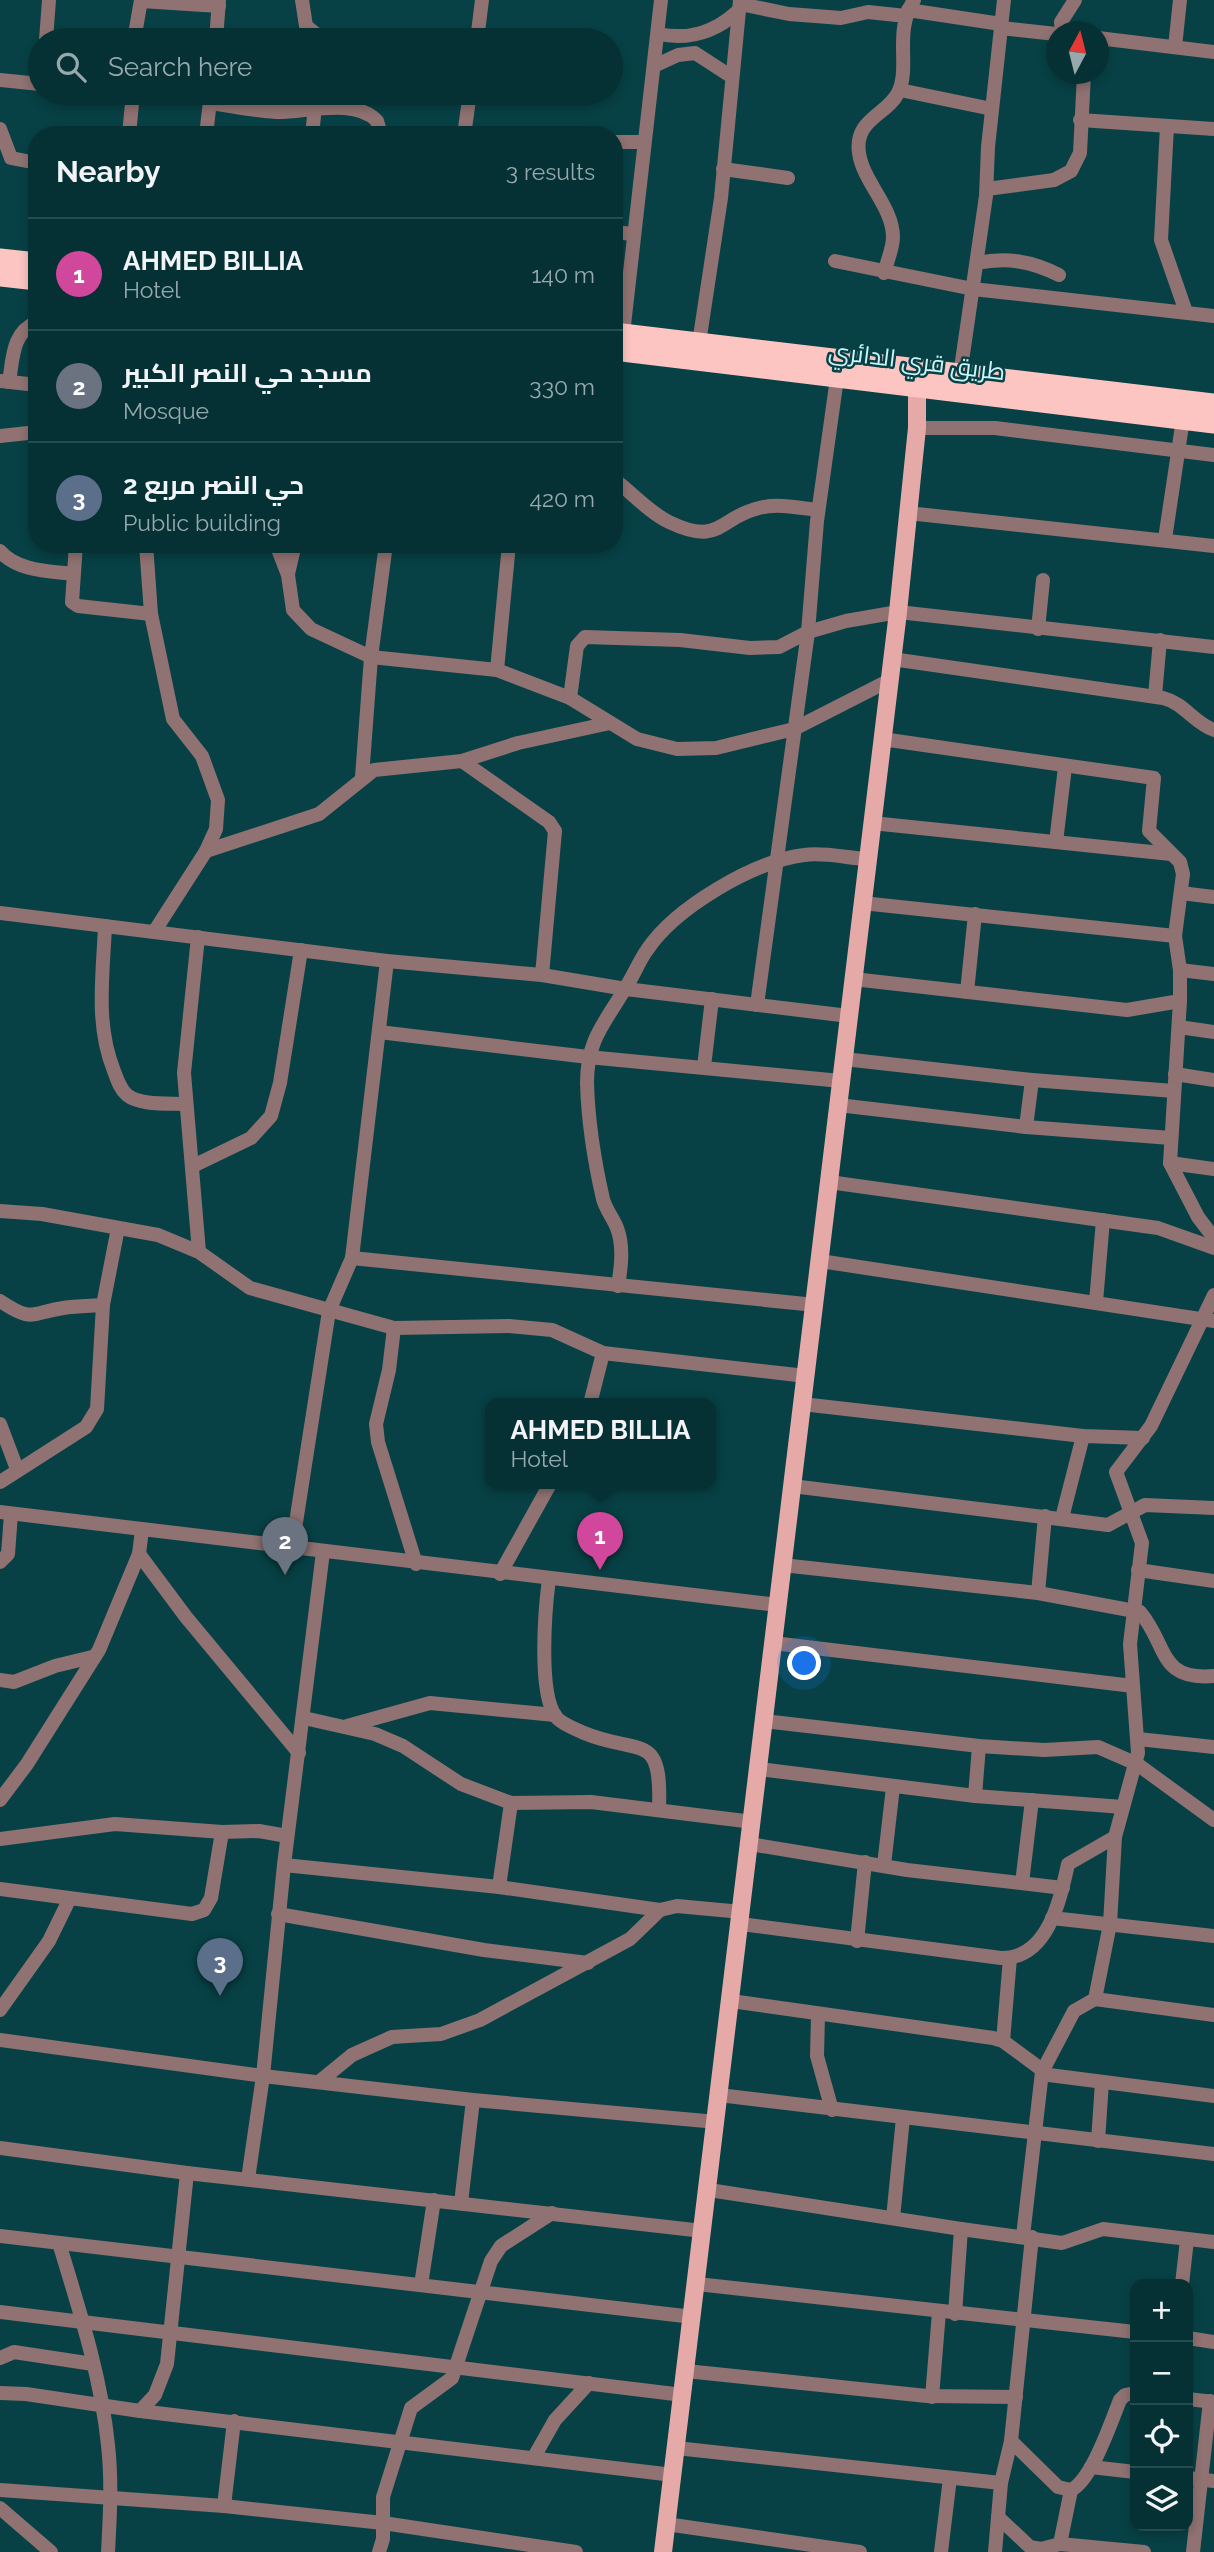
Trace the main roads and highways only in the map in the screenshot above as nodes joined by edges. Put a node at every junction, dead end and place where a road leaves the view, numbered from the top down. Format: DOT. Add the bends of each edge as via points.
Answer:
graph roads {
  1 [pos="0,259"];
  2 [pos="28,262"];
  3 [pos="0,275"];
  4 [pos="28,279"];
  5 [pos="623,339"];
  6 [pos="623,340"];
  7 [pos="917,379"];
  8 [pos="1214,404"];
  9 [pos="1214,423"];
  10 [pos="663,2552"];
  1 -- 2 [label="highway"];
  3 -- 4 [label="highway"];
  5 -- 7 [label="highway, طريق قري الدائري" via="699,344"];
  6 -- 7 [label="highway, طريق قري الدائري" via="837,378"];
  7 -- 8 [label="highway, طريق قري الدائري" via="960,375"];
  7 -- 9 [label="highway, طريق قري الدائري"];
  7 -- 10 [label="main road" via="917,428 898,612"];
}
